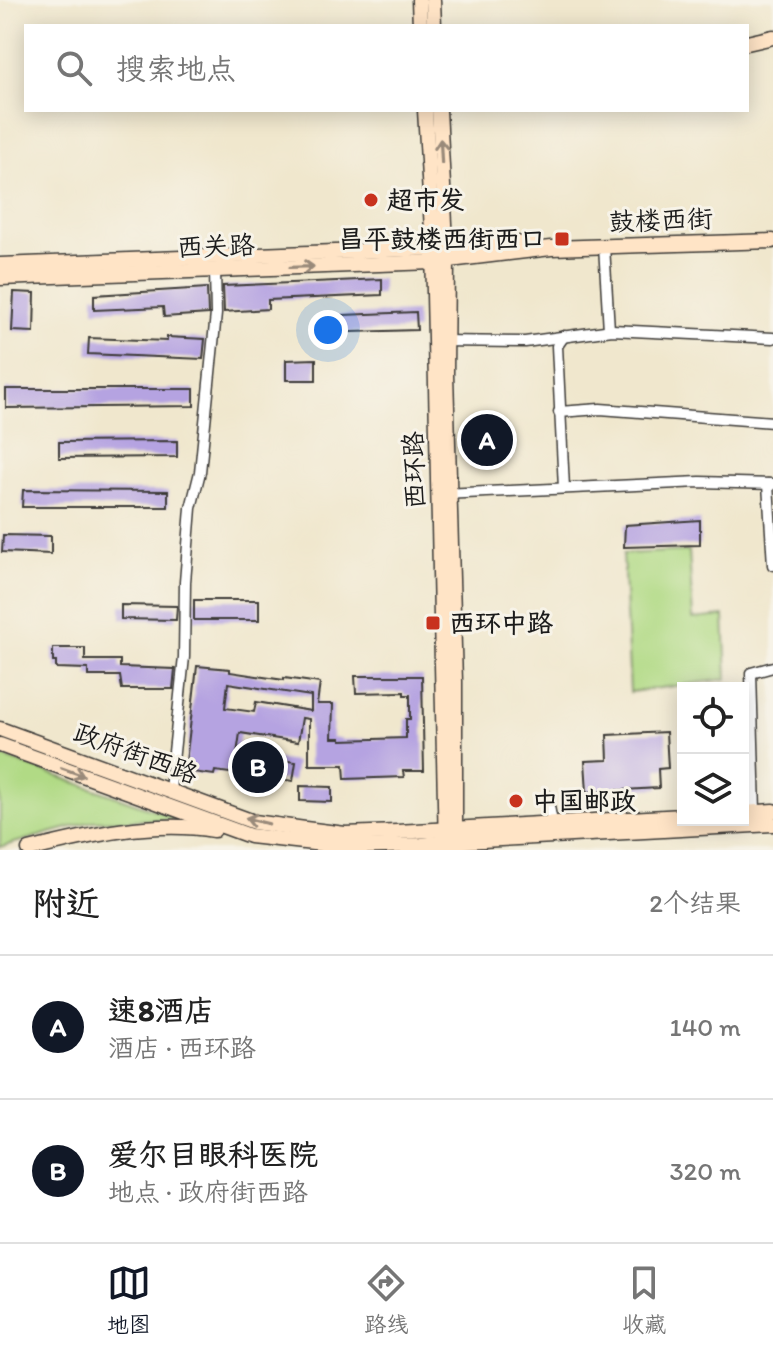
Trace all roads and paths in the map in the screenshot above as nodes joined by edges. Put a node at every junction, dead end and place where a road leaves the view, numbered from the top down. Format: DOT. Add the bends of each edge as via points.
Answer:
graph roads {
  1 [pos="419,0"];
  2 [pos="433,0"];
  3 [pos="420,24"];
  4 [pos="434,24"];
  5 [pos="773,37"];
  6 [pos="749,43"];
  7 [pos="425,112"];
  8 [pos="439,112"];
  9 [pos="773,241"];
  10 [pos="604,246"];
  11 [pos="440,254"];
  12 [pos="0,265"];
  13 [pos="215,271"];
  14 [pos="0,278"];
  15 [pos="609,330"];
  16 [pos="564,336"];
  17 [pos="773,338"];
  18 [pos="440,341"];
  19 [pos="559,412"];
  20 [pos="773,422"];
  21 [pos="770,484"];
  22 [pos="564,488"];
  23 [pos="445,494"];
  24 [pos="773,565"];
  25 [pos="773,667"];
  26 [pos="0,729"];
  27 [pos="0,745"];
  28 [pos="170,790"];
  29 [pos="547,796"];
  30 [pos="773,811"];
  31 [pos="749,813"];
  32 [pos="677,816"];
  33 [pos="552,822"];
  34 [pos="773,824"];
  35 [pos="250,836"];
  36 [pos="450,840"];
  37 [pos="348,849"];
  38 [pos="29,850"];
  1 -- 3 [label="main road"];
  2 -- 4 [label="main road"];
  5 -- 6 [label="main road"];
  7 -- 11 [label="main road, 西环路"];
  11 -- 8 [label="main road, 西环路, one-way"];
  9 -- 10 [label="main road, 鼓楼西街"];
  10 -- 11 [label="main road, 鼓楼西街" via="551,248 497,241"];
  10 -- 15 [label="street"];
  11 -- 12 [label="main road, 西关路"];
  13 -- 11 [label="main road, 西关路, one-way"];
  11 -- 18 [label="main road, 西环路"];
  13 -- 14 [label="main road, 西关路"];
  13 -- 28 [label="street" via="216,314 200,472 191,508 184,657"];
  15 -- 16 [label="street"];
  15 -- 17 [label="street"];
  16 -- 18 [label="street" via="525,342"];
  16 -- 19 [label="street" via="557,346"];
  18 -- 23 [label="main road, 西环路"];
  19 -- 20 [label="street" via="600,409"];
  19 -- 22 [label="street"];
  21 -- 22 [label="street"];
  21 -- 24 [label="street"];
  22 -- 23 [label="street"];
  23 -- 36 [label="main road, 西环路"];
  25 -- 31 [label="street" via="751,673"];
  26 -- 28 [label="main road, 政府街西路"];
  27 -- 35 [label="main road, 政府街西路, one-way"];
  36 -- 28 [label="main road, 政府街西路, one-way" via="254,822"];
  29 -- 33 [label="street"];
  30 -- 31 [label="main road"];
  32 -- 33 [label="main road"];
  33 -- 36 [label="main road"];
  34 -- 36 [label="main road"];
  35 -- 37 [label="main road, 政府街西路"];
  35 -- 38 [label="main road" via="196,827 147,828"];
  36 -- 37 [label="main road, 政府街西路"];
}
